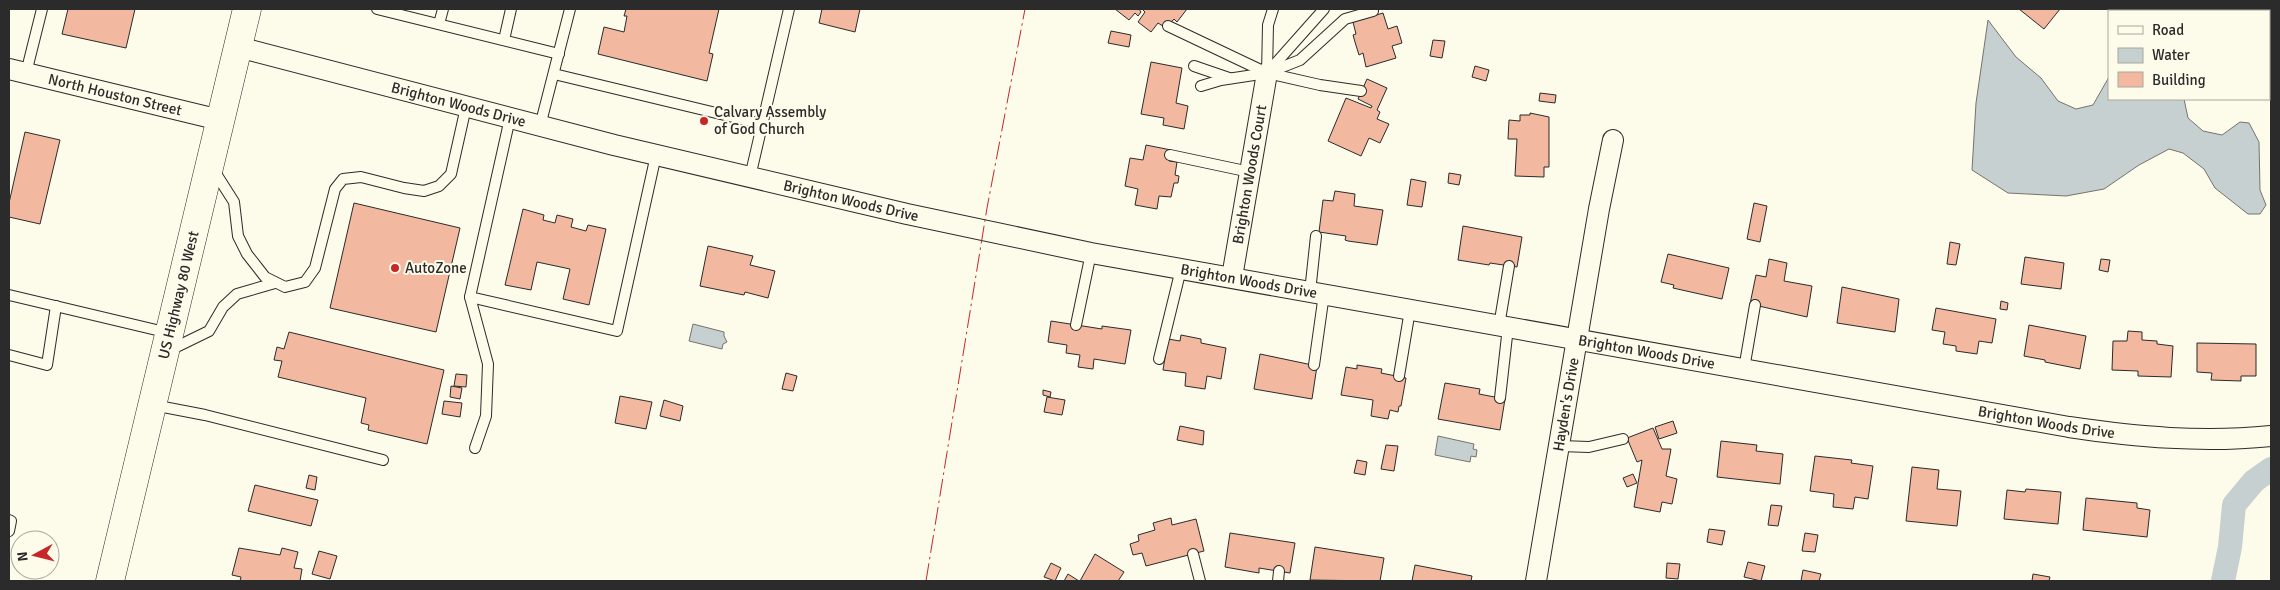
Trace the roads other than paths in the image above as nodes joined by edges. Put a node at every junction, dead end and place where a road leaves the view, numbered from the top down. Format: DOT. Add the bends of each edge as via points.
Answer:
graph roads {
  1 [pos="42,9"];
  2 [pos="247,9"];
  3 [pos="377,9"];
  4 [pos="443,9"];
  5 [pos="511,9"];
  6 [pos="570,9"];
  7 [pos="789,9"];
  8 [pos="1273,9"];
  9 [pos="1324,9"];
  10 [pos="1373,11"];
  11 [pos="439,24"];
  12 [pos="1168,26"];
  13 [pos="504,40"];
  14 [pos="238,47"];
  15 [pos="559,54"];
  16 [pos="1194,66"];
  17 [pos="17,71"];
  18 [pos="1267,73"];
  19 [pos="554,74"];
  20 [pos="1230,78"];
  21 [pos="1201,86"];
  22 [pos="1361,91"];
  23 [pos="466,107"];
  24 [pos="510,118"];
  25 [pos="220,120"];
  26 [pos="762,124"];
  27 [pos="540,126"];
  28 [pos="1613,140"];
  29 [pos="656,155"];
  30 [pos="1170,155"];
  31 [pos="210,164"];
  32 [pos="1250,172"];
  33 [pos="750,177"];
  34 [pos="1316,236"];
  35 [pos="1091,253"];
  36 [pos="1509,266"];
  37 [pos="1181,269"];
  38 [pos="1232,278"];
  39 [pos="275,283"];
  40 [pos="1317,293"];
  41 [pos="9,295"];
  42 [pos="470,297"];
  43 [pos="1754,305"];
  44 [pos="56,306"];
  45 [pos="1410,310"];
  46 [pos="1076,325"];
  47 [pos="1504,327"];
  48 [pos="1578,340"];
  49 [pos="167,343"];
  50 [pos="9,355"];
  51 [pos="1159,359"];
  52 [pos="1314,365"];
  53 [pos="1744,369"];
  54 [pos="1399,376"];
  55 [pos="1500,398"];
  56 [pos="152,405"];
  57 [pos="2271,436"];
  58 [pos="1623,439"];
  59 [pos="1560,446"];
  60 [pos="475,448"];
  61 [pos="383,460"];
  62 [pos="1193,554"];
  63 [pos="110,581"];
  64 [pos="1200,581"];
  65 [pos="1536,581"];
  1 -- 17 [label="lane"];
  2 -- 14 [label="main road, US Highway 80 West"];
  3 -- 11 [label="lane"];
  4 -- 11 [label="lane"];
  5 -- 13 [label="lane"];
  6 -- 15 [label="lane"];
  7 -- 26 [label="lane"];
  8 -- 18 [label="lane" via="1268,25"];
  9 -- 18 [label="lane"];
  10 -- 18 [label="lane" via="1346,20 1300,60"];
  11 -- 13 [label="lane"];
  12 -- 18 [label="lane"];
  13 -- 15 [label="lane"];
  14 -- 23 [label="street, Brighton Woods Drive"];
  14 -- 25 [label="main road, US Highway 80 West"];
  15 -- 19 [label="lane"];
  16 -- 20 [label="lane"];
  17 -- 25 [label="street, North Houston Street"];
  18 -- 20 [label="lane"];
  18 -- 22 [label="lane"];
  18 -- 32 [label="street, Brighton Woods Court"];
  19 -- 26 [label="lane"];
  19 -- 27 [label="lane"];
  20 -- 21 [label="lane"];
  23 -- 24 [label="street, Brighton Woods Drive"];
  23 -- 39 [label="lane" via="451,174 439,186 424,190 361,177 343,179 335,189 315,268 305,282 285,287"];
  24 -- 27 [label="street, Brighton Woods Drive"];
  24 -- 42 [label="lane"];
  25 -- 31 [label="main road, US Highway 80 West"];
  26 -- 33 [label="lane"];
  27 -- 29 [label="street, Brighton Woods Drive"];
  28 -- 48 [label="street, Hayden's Drive"];
  29 -- 33 [label="street, Brighton Woods Drive"];
  29 -- 42 [label="lane" via="617,331"];
  30 -- 32 [label="lane"];
  31 -- 39 [label="lane" via="234,202 238,236 247,254"];
  31 -- 49 [label="main road, US Highway 80 West"];
  32 -- 38 [label="street, Brighton Woods Court"];
  33 -- 35 [label="street, Brighton Woods Drive"];
  34 -- 40 [label="lane"];
  35 -- 37 [label="street, Brighton Woods Drive"];
  35 -- 46 [label="lane"];
  36 -- 47 [label="lane"];
  37 -- 38 [label="street, Brighton Woods Drive"];
  37 -- 51 [label="lane"];
  38 -- 40 [label="street, Brighton Woods Drive"];
  39 -- 49 [label="lane" via="237,294 222,307 209,331"];
  40 -- 45 [label="street, Brighton Woods Drive"];
  40 -- 52 [label="lane"];
  41 -- 44 [label="lane"];
  42 -- 60 [label="lane" via="488,364 486,416"];
  43 -- 53 [label="lane"];
  44 -- 49 [label="lane"];
  44 -- 50 [label="lane" via="47,365"];
  45 -- 47 [label="street, Brighton Woods Drive"];
  45 -- 54 [label="lane"];
  47 -- 48 [label="street, Brighton Woods Drive"];
  47 -- 55 [label="lane"];
  48 -- 53 [label="street, Brighton Woods Drive"];
  48 -- 59 [label="street, Hayden's Drive"];
  49 -- 56 [label="main road, US Highway 80 West"];
  53 -- 57 [label="street, Brighton Woods Drive" via="1995,415 2140,437 2199,440"];
  56 -- 61 [label="lane" via="205,415"];
  56 -- 63 [label="main road, US Highway 80 West"];
  58 -- 59 [label="lane" via="1590,447"];
  59 -- 65 [label="street, Hayden's Drive"];
  62 -- 64 [label="lane"];
}
